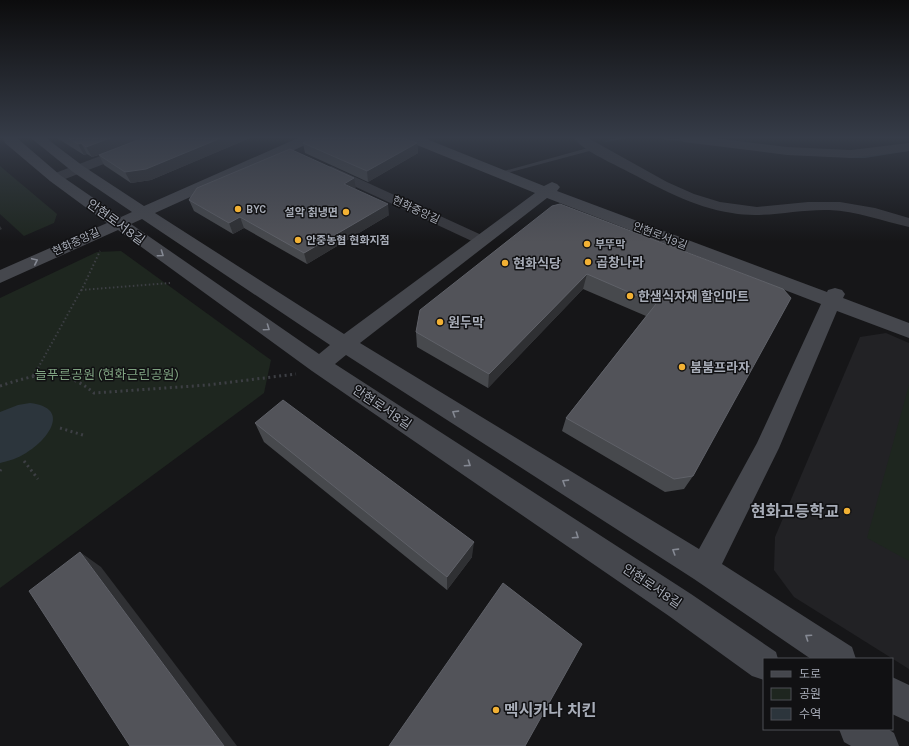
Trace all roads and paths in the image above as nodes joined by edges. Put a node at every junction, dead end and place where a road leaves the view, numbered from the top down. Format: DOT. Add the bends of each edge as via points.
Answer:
graph roads {
  1 [pos="49,173"];
  2 [pos="68,173"];
  3 [pos="82,173"];
  4 [pos="219,173"];
  5 [pos="337,173"];
  6 [pos="506,173"];
  7 [pos="511,173"];
  8 [pos="645,173"];
  9 [pos="55,178"];
  10 [pos="549,189"];
  11 [pos="125,214"];
  12 [pos="909,222"];
  13 [pos="481,240"];
  14 [pos="102,247"];
  15 [pos="0,264"];
  16 [pos="0,278"];
  17 [pos="173,282"];
  18 [pos="81,290"];
  19 [pos="833,298"];
  20 [pos="909,321"];
  21 [pos="909,331"];
  22 [pos="345,344"];
  23 [pos="310,369"];
  24 [pos="33,376"];
  25 [pos="0,386"];
  26 [pos="60,428"];
  27 [pos="86,436"];
  28 [pos="24,461"];
  29 [pos="38,479"];
  30 [pos="704,569"];
  31 [pos="838,658"];
  32 [pos="763,663"];
  33 [pos="893,695"];
  34 [pos="909,705"];
  35 [pos="858,730"];
  36 [pos="881,746"];
  1 -- 9 [label="street, 안현로서8길"];
  2 -- 9 [label="street"];
  3 -- 11 [label="street, 안현로서8길"];
  4 -- 11 [label="street, 현화중앙길"];
  5 -- 13 [label="street, 현화중앙길"];
  6 -- 10 [label="street, 안현로서9길"];
  7 -- 10 [label="street, 안현로서9길"];
  8 -- 12 [label="street" via="684,196 720,207 769,211 817,206 855,209"];
  9 -- 11 [label="street, 안현로서8길"];
  10 -- 13 [label="street"];
  10 -- 19 [label="street, 안현로서9길"];
  11 -- 15 [label="street"];
  16 -- 11 [label="street, 현화중앙길, one-way"];
  11 -- 22 [label="street, 안현로서8길"];
  11 -- 23 [label="street, 안현로서8길, one-way"];
  13 -- 22 [label="street"];
  14 -- 18 [label="path"];
  17 -- 18 [label="path"];
  18 -- 24 [label="path"];
  19 -- 20 [label="street, 안현로서9길"];
  19 -- 21 [label="street, 안현로서9길"];
  19 -- 30 [label="street" via="767,448"];
  22 -- 23 [label="street"];
  30 -- 22 [label="street, 안현로서8길, one-way"];
  23 -- 24 [label="path" via="208,385 94,393 78,380 61,375"];
  23 -- 32 [label="street, 안현로서8길, one-way" via="680,605"];
  24 -- 25 [label="path"];
  26 -- 27 [label="path"];
  28 -- 29 [label="path"];
  31 -- 30 [label="street, 안현로서8길, one-way"];
  33 -- 34 [label="street"];
  35 -- 36 [label="street"];
}
